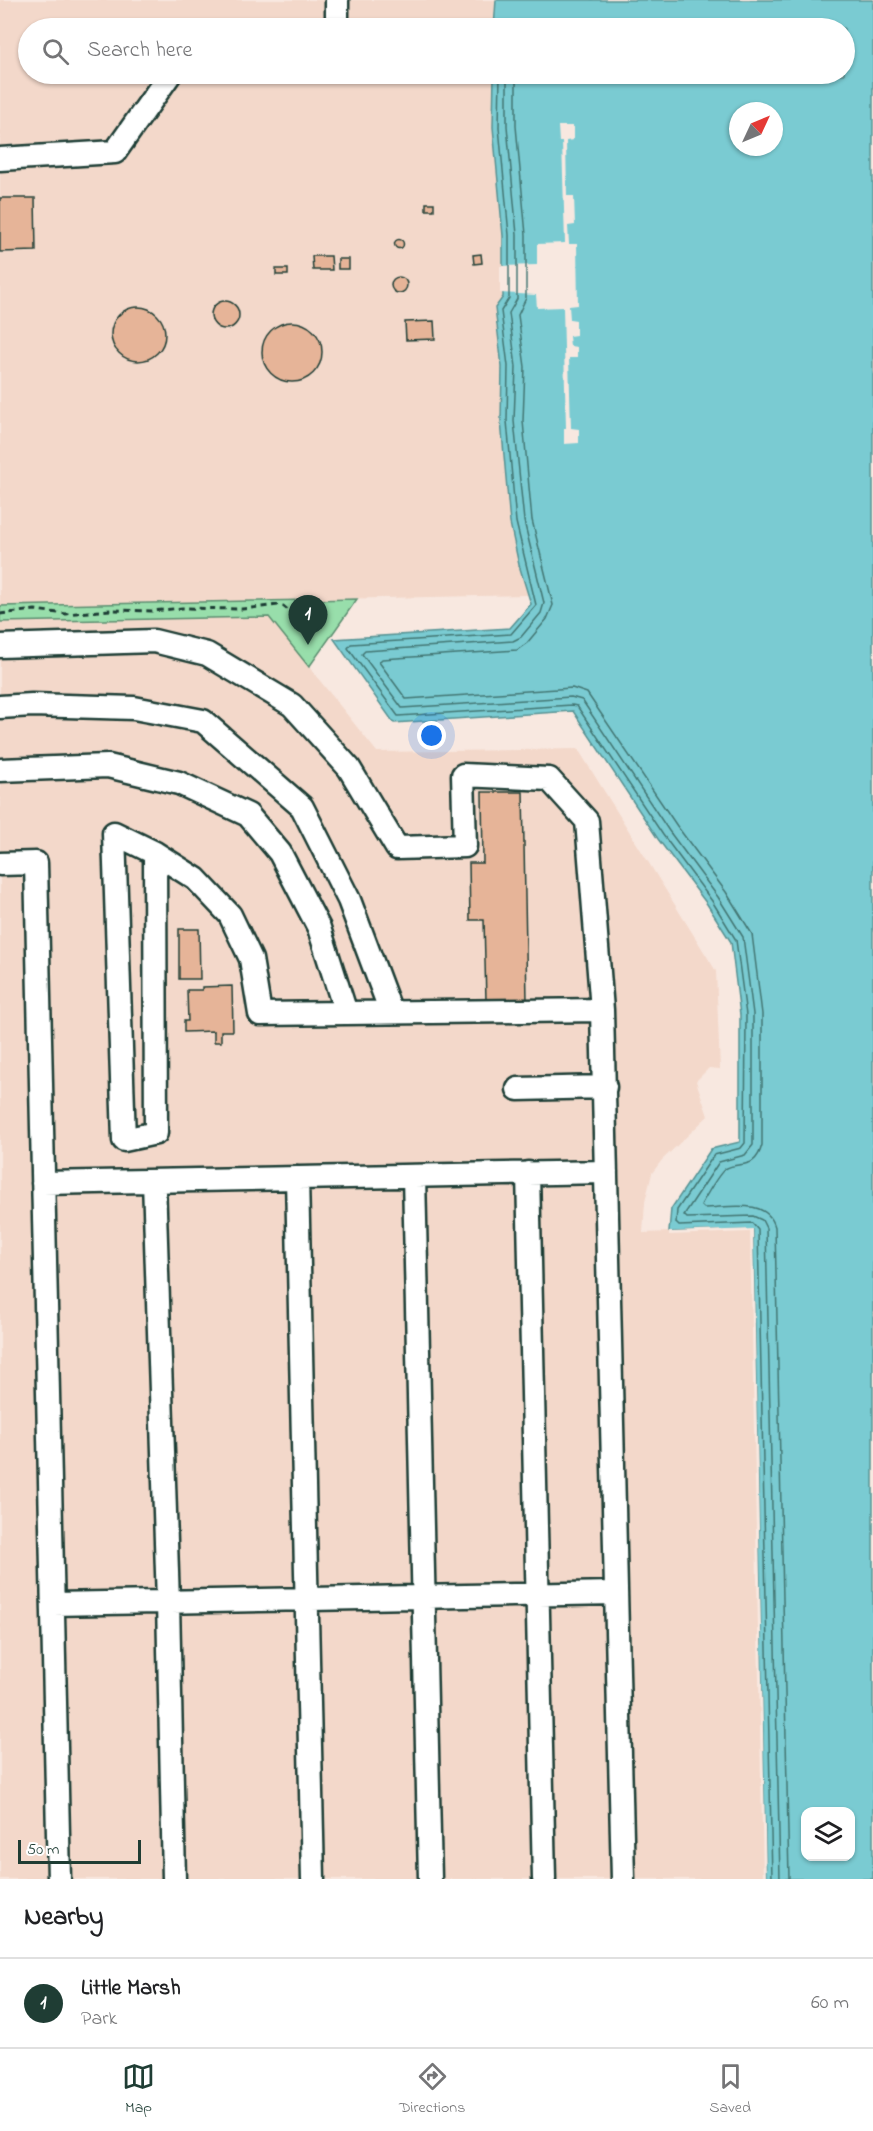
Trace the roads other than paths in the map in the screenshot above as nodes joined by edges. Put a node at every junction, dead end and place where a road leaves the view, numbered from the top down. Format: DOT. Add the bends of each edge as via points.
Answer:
graph roads {
  1 [pos="337,0"];
  2 [pos="337,18"];
  3 [pos="163,84"];
  4 [pos="0,159"];
  5 [pos="0,646"];
  6 [pos="0,707"];
  7 [pos="0,770"];
  8 [pos="155,853"];
  9 [pos="0,864"];
  10 [pos="602,1010"];
  11 [pos="391,1012"];
  12 [pos="346,1013"];
  13 [pos="605,1087"];
  14 [pos="518,1089"];
  15 [pos="606,1172"];
  16 [pos="528,1173"];
  17 [pos="414,1176"];
  18 [pos="297,1178"];
  19 [pos="154,1181"];
  20 [pos="43,1183"];
  21 [pos="616,1593"];
  22 [pos="538,1594"];
  23 [pos="423,1597"];
  24 [pos="306,1599"];
  25 [pos="168,1602"];
  26 [pos="53,1604"];
  27 [pos="59,1879"];
  28 [pos="174,1879"];
  29 [pos="313,1879"];
  30 [pos="430,1879"];
  31 [pos="544,1879"];
  32 [pos="623,1879"];
  1 -- 2 [label="lane"];
  3 -- 4 [label="lane" via="115,152"];
  5 -- 10 [label="lane" via="154,641 207,654 292,705 349,768 397,848 465,846 463,775 549,779 587,821"];
  6 -- 11 [label="lane" via="134,708 203,721 302,807 349,900"];
  7 -- 12 [label="lane" via="108,766 179,783 248,815 280,853 319,928"];
  8 -- 8 [label="lane" via="114,833 124,1140 156,1133"];
  8 -- 12 [label="lane" via="196,879 230,915 251,959 260,1014"];
  9 -- 20 [label="lane" via="36,863"];
  10 -- 11 [label="lane"];
  10 -- 13 [label="lane"];
  11 -- 12 [label="lane"];
  13 -- 14 [label="lane"];
  13 -- 15 [label="lane"];
  15 -- 16 [label="lane"];
  15 -- 21 [label="lane"];
  16 -- 17 [label="lane"];
  16 -- 22 [label="lane"];
  17 -- 18 [label="lane"];
  17 -- 23 [label="lane"];
  18 -- 19 [label="lane"];
  18 -- 24 [label="lane"];
  19 -- 20 [label="lane"];
  19 -- 25 [label="lane"];
  20 -- 26 [label="lane"];
  21 -- 22 [label="lane"];
  21 -- 32 [label="lane"];
  22 -- 23 [label="lane"];
  22 -- 31 [label="lane"];
  23 -- 24 [label="lane"];
  23 -- 30 [label="lane"];
  24 -- 25 [label="lane"];
  24 -- 29 [label="lane"];
  25 -- 26 [label="lane"];
  25 -- 28 [label="lane"];
  26 -- 27 [label="lane"];
}
